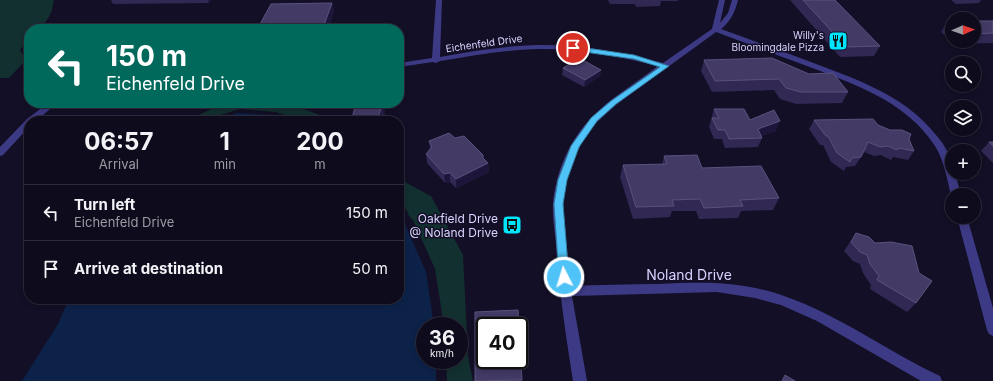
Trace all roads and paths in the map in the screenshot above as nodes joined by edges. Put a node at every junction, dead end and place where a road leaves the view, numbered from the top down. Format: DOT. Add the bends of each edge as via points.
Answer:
graph roads {
  1 [pos="440,0"];
  2 [pos="722,0"];
  3 [pos="735,0"];
  4 [pos="715,29"];
  5 [pos="436,61"];
  6 [pos="404,64"];
  7 [pos="666,66"];
  8 [pos="47,108"];
  9 [pos="36,116"];
  10 [pos="24,127"];
  11 [pos="0,153"];
  12 [pos="954,188"];
  13 [pos="964,224"];
  14 [pos="565,291"];
  15 [pos="993,330"];
  16 [pos="580,381"];
  17 [pos="935,381"];
  1 -- 5 [label="street"];
  2 -- 4 [label="street"];
  3 -- 4 [label="street" via="724,23"];
  4 -- 7 [label="street"];
  4 -- 12 [label="street" via="859,82 883,94 929,131 939,144"];
  5 -- 6 [label="street, Eichenfeld Drive"];
  5 -- 7 [label="street, Eichenfeld Drive" via="492,50 547,47 599,51"];
  7 -- 14 [label="street" via="614,102 594,120 579,139 570,157 562,180 558,204"];
  8 -- 9 [label="street"];
  10 -- 11 [label="street"];
  13 -- 15 [label="street"];
  14 -- 16 [label="street"];
  14 -- 17 [label="street, Noland Drive" via="718,287 769,296 818,315 906,367"];
}
